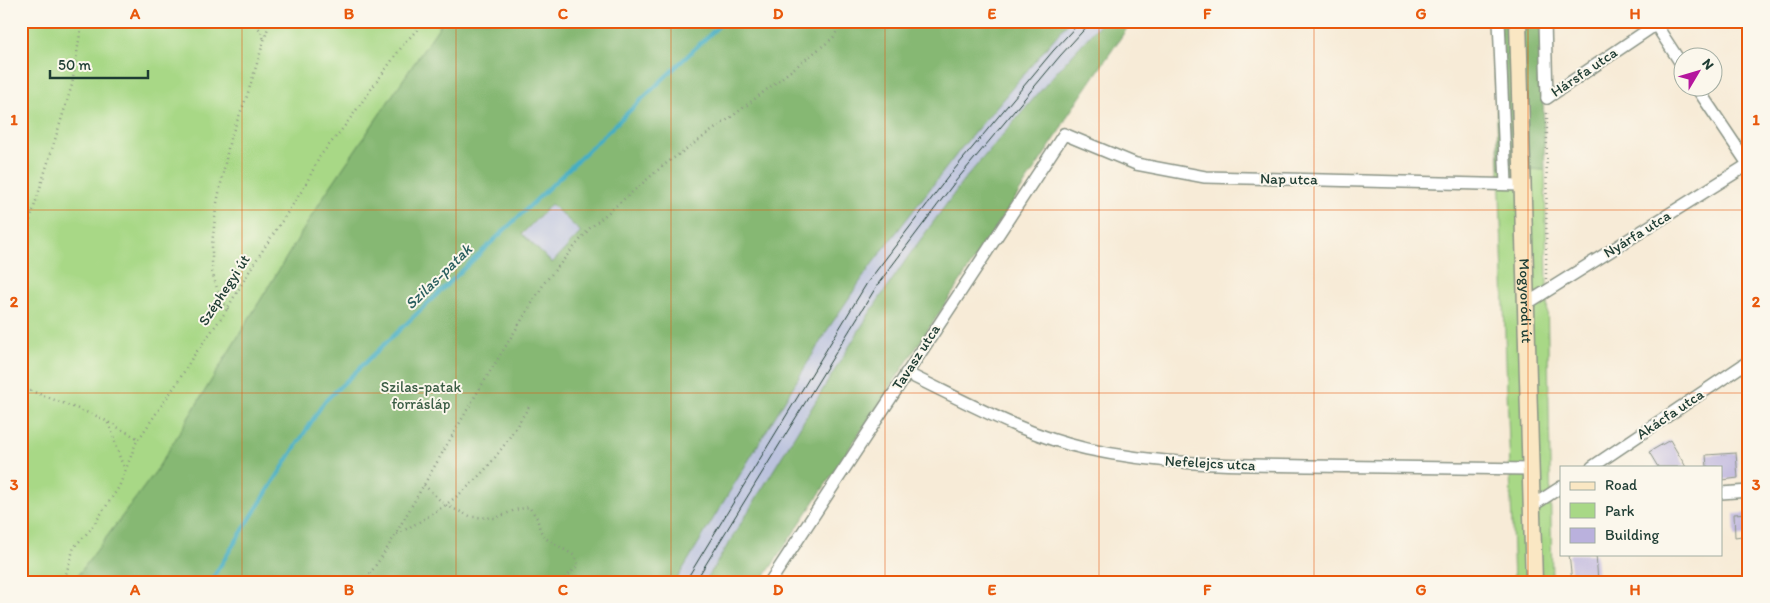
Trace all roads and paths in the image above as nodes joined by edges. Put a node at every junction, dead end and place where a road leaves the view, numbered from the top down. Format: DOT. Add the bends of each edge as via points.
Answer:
graph roads {
  1 [pos="82,21"];
  2 [pos="252,21"];
  3 [pos="270,21"];
  4 [pos="425,21"];
  5 [pos="844,21"];
  6 [pos="1499,21"];
  7 [pos="1518,21"];
  8 [pos="1545,21"];
  9 [pos="1658,23"];
  10 [pos="264,40"];
  11 [pos="1672,48"];
  12 [pos="1547,98"];
  13 [pos="1704,98"];
  14 [pos="1064,134"];
  15 [pos="1748,164"];
  16 [pos="1514,184"];
  17 [pos="21,248"];
  18 [pos="1546,291"];
  19 [pos="1526,304"];
  20 [pos="228,309"];
  21 [pos="1749,361"];
  22 [pos="906,372"];
  23 [pos="21,387"];
  24 [pos="530,405"];
  25 [pos="108,421"];
  26 [pos="139,439"];
  27 [pos="1593,466"];
  28 [pos="125,469"];
  29 [pos="1532,469"];
  30 [pos="424,484"];
  31 [pos="1560,489"];
  32 [pos="1749,491"];
  33 [pos="1722,493"];
  34 [pos="445,505"];
  35 [pos="1532,506"];
  36 [pos="395,535"];
  37 [pos="61,582"];
  38 [pos="364,582"];
  39 [pos="562,582"];
  40 [pos="770,582"];
  41 [pos="1534,582"];
  1 -- 17 [label="path" via="72,85"];
  2 -- 10 [label="path"];
  3 -- 10 [label="path"];
  4 -- 20 [label="path, Széphegyi út" via="403,45 320,156 305,186"];
  5 -- 30 [label="path" via="833,38 664,165 590,228 546,282"];
  6 -- 16 [label="street, Mogyoródi út"];
  7 -- 16 [label="street, Mogyoródi út"];
  8 -- 12 [label="street, Hársfa utca"];
  9 -- 11 [label="street"];
  9 -- 12 [label="street, Hársfa utca"];
  10 -- 20 [label="path" via="230,139 216,208 212,272 219,295"];
  12 -- 18 [label="path"];
  13 -- 15 [label="street, Nyárfa utca"];
  14 -- 16 [label="street, Nap utca" via="1136,164 1205,177"];
  14 -- 22 [label="street, Tavasz utca"];
  15 -- 18 [label="street, Nyárfa utca"];
  16 -- 19 [label="street, Mogyoródi út"];
  18 -- 19 [label="street, Nyárfa utca"];
  19 -- 29 [label="street, Mogyoródi út"];
  20 -- 26 [label="path, Széphegyi út"];
  21 -- 27 [label="street, Akácfa utca"];
  22 -- 29 [label="street, Nefelejcs utca" via="1021,428 1087,449 1133,457 1177,463"];
  22 -- 40 [label="street, Tavasz utca"];
  23 -- 25 [label="path"];
  24 -- 34 [label="path" via="478,477"];
  25 -- 26 [label="path"];
  25 -- 28 [label="path"];
  26 -- 28 [label="path, Széphegyi út"];
  28 -- 37 [label="path, Széphegyi út" via="119,487 91,529 74,547"];
  29 -- 35 [label="street, Mogyoródi út"];
  30 -- 34 [label="path"];
  30 -- 36 [label="path"];
  31 -- 35 [label="street"];
  32 -- 33 [label="street"];
  34 -- 36 [label="path"];
  34 -- 39 [label="path" via="472,517 496,518 529,507 545,538 575,556 578,566"];
  35 -- 41 [label="street, Mogyoródi út"];
  36 -- 38 [label="path"];
}
